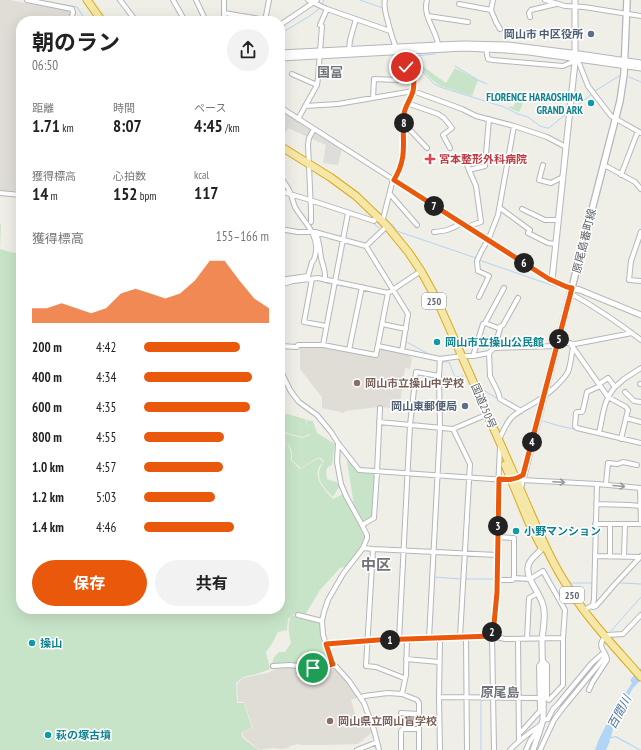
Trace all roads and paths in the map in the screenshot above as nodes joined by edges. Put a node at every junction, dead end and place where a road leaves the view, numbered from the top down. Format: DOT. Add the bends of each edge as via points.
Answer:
graph roads {
  1 [pos="27,0"];
  2 [pos="87,0"];
  3 [pos="92,0"];
  4 [pos="120,0"];
  5 [pos="173,0"];
  6 [pos="196,0"];
  7 [pos="224,0"];
  8 [pos="269,0"];
  9 [pos="308,0"];
  10 [pos="386,0"];
  11 [pos="427,0"];
  12 [pos="493,0"];
  13 [pos="545,0"];
  14 [pos="574,0"];
  15 [pos="627,0"];
  16 [pos="38,1"];
  17 [pos="315,1"];
  18 [pos="52,3"];
  19 [pos="459,4"];
  20 [pos="557,4"];
  21 [pos="575,7"];
  22 [pos="327,9"];
  23 [pos="491,10"];
  24 [pos="224,13"];
  25 [pos="626,14"];
  26 [pos="72,16"];
  27 [pos="98,16"];
  28 [pos="103,16"];
  29 [pos="132,16"];
  30 [pos="182,16"];
  31 [pos="204,16"];
  32 [pos="242,16"];
  33 [pos="266,16"];
  34 [pos="428,16"];
  35 [pos="641,16"];
  36 [pos="530,17"];
  37 [pos="356,19"];
  38 [pos="285,22"];
  39 [pos="468,22"];
  40 [pos="500,29"];
  41 [pos="390,31"];
  42 [pos="438,45"];
  43 [pos="486,49"];
  44 [pos="349,50"];
  45 [pos="397,50"];
  46 [pos="285,53"];
  47 [pos="320,54"];
  48 [pos="575,57"];
  49 [pos="285,58"];
  50 [pos="624,63"];
  51 [pos="641,63"];
  52 [pos="641,68"];
  53 [pos="292,74"];
  54 [pos="398,80"];
  55 [pos="317,85"];
  56 [pos="413,91"];
  57 [pos="373,98"];
  58 [pos="408,103"];
  59 [pos="305,106"];
  60 [pos="285,110"];
  61 [pos="298,118"];
  62 [pos="489,119"];
  63 [pos="616,119"];
  64 [pos="404,126"];
  65 [pos="514,126"];
  66 [pos="314,129"];
  67 [pos="640,132"];
  68 [pos="566,147"];
  69 [pos="427,148"];
  70 [pos="450,148"];
  71 [pos="285,149"];
  72 [pos="285,153"];
  73 [pos="466,162"];
  74 [pos="309,165"];
  75 [pos="543,165"];
  76 [pos="603,166"];
  77 [pos="469,170"];
  78 [pos="621,175"];
  79 [pos="563,177"];
  80 [pos="394,180"];
  81 [pos="285,185"];
  82 [pos="641,189"];
  83 [pos="0,193"];
  84 [pos="285,193"];
  85 [pos="390,194"];
  86 [pos="16,195"];
  87 [pos="291,196"];
  88 [pos="310,201"];
  89 [pos="500,208"];
  90 [pos="522,209"];
  91 [pos="348,214"];
  92 [pos="378,218"];
  93 [pos="558,220"];
  94 [pos="311,222"];
  95 [pos="461,223"];
  96 [pos="417,225"];
  97 [pos="386,227"];
  98 [pos="470,228"];
  99 [pos="285,229"];
  100 [pos="314,232"];
  101 [pos="434,232"];
  102 [pos="641,232"];
  103 [pos="342,240"];
  104 [pos="487,240"];
  105 [pos="556,244"];
  106 [pos="366,246"];
  107 [pos="420,272"];
  108 [pos="285,279"];
  109 [pos="312,279"];
  110 [pos="325,280"];
  111 [pos="552,280"];
  112 [pos="641,281"];
  113 [pos="335,282"];
  114 [pos="285,283"];
  115 [pos="504,288"];
  116 [pos="362,289"];
  117 [pos="393,290"];
  118 [pos="571,291"];
  119 [pos="388,293"];
  120 [pos="479,297"];
  121 [pos="518,298"];
  122 [pos="641,315"];
  123 [pos="485,323"];
  124 [pos="382,324"];
  125 [pos="326,326"];
  126 [pos="500,327"];
  127 [pos="406,329"];
  128 [pos="632,333"];
  129 [pos="641,340"];
  130 [pos="570,343"];
  131 [pos="557,344"];
  132 [pos="323,345"];
  133 [pos="285,346"];
  134 [pos="378,346"];
  135 [pos="494,348"];
  136 [pos="573,348"];
  137 [pos="349,350"];
  138 [pos="402,351"];
  139 [pos="489,353"];
  140 [pos="473,356"];
  141 [pos="461,357"];
  142 [pos="440,359"];
  143 [pos="641,368"];
  144 [pos="439,376"];
  145 [pos="285,380"];
  146 [pos="599,385"];
  147 [pos="615,388"];
  148 [pos="624,392"];
  149 [pos="544,396"];
  150 [pos="608,397"];
  151 [pos="641,402"];
  152 [pos="380,408"];
  153 [pos="520,411"];
  154 [pos="486,415"];
  155 [pos="626,418"];
  156 [pos="379,422"];
  157 [pos="641,422"];
  158 [pos="410,425"];
  159 [pos="440,428"];
  160 [pos="454,429"];
  161 [pos="599,433"];
  162 [pos="621,439"];
  163 [pos="641,443"];
  164 [pos="338,444"];
  165 [pos="500,445"];
  166 [pos="637,464"];
  167 [pos="378,472"];
  168 [pos="407,474"];
  169 [pos="438,476"];
  170 [pos="469,477"];
  171 [pos="518,478"];
  172 [pos="499,479"];
  173 [pos="596,484"];
  174 [pos="606,484"];
  175 [pos="641,488"];
  176 [pos="520,489"];
  177 [pos="520,502"];
  178 [pos="596,504"];
  179 [pos="640,506"];
  180 [pos="595,524"];
  181 [pos="610,524"];
  182 [pos="625,524"];
  183 [pos="641,524"];
  184 [pos="362,525"];
  185 [pos="497,537"];
  186 [pos="363,548"];
  187 [pos="542,548"];
  188 [pos="373,549"];
  189 [pos="403,550"];
  190 [pos="434,552"];
  191 [pos="465,554"];
  192 [pos="497,556"];
  193 [pos="595,556"];
  194 [pos="610,556"];
  195 [pos="624,557"];
  196 [pos="640,557"];
  197 [pos="514,578"];
  198 [pos="530,579"];
  199 [pos="497,580"];
  200 [pos="538,593"];
  201 [pos="577,602"];
  202 [pos="586,609"];
  203 [pos="298,615"];
  204 [pos="641,615"];
  205 [pos="322,621"];
  206 [pos="492,636"];
  207 [pos="460,637"];
  208 [pos="466,637"];
  209 [pos="440,638"];
  210 [pos="563,638"];
  211 [pos="407,639"];
  212 [pos="429,639"];
  213 [pos="518,639"];
  214 [pos="527,639"];
  215 [pos="542,639"];
  216 [pos="605,639"];
  217 [pos="399,640"];
  218 [pos="367,641"];
  219 [pos="326,644"];
  220 [pos="605,655"];
  221 [pos="406,659"];
  222 [pos="543,661"];
  223 [pos="439,662"];
  224 [pos="333,664"];
  225 [pos="273,666"];
  226 [pos="641,677"];
  227 [pos="404,678"];
  228 [pos="641,681"];
  229 [pos="589,690"];
  230 [pos="402,694"];
  231 [pos="439,697"];
  232 [pos="466,697"];
  233 [pos="361,698"];
  234 [pos="494,698"];
  235 [pos="518,698"];
  236 [pos="539,698"];
  237 [pos="401,713"];
  238 [pos="419,714"];
  239 [pos="543,722"];
  240 [pos="419,729"];
  241 [pos="519,732"];
  242 [pos="519,740"];
  243 [pos="378,742"];
  244 [pos="357,750"];
  245 [pos="379,750"];
  246 [pos="401,750"];
  247 [pos="419,750"];
  248 [pos="440,750"];
  249 [pos="467,750"];
  250 [pos="494,750"];
  251 [pos="510,750"];
  252 [pos="526,750"];
  253 [pos="533,750"];
  254 [pos="540,750"];
  1 -- 16 [label="street"];
  2 -- 27 [label="highway"];
  3 -- 28 [label="highway"];
  4 -- 29 [label="street"];
  5 -- 30 [label="street"];
  6 -- 31 [label="street"];
  7 -- 24 [label="street"];
  8 -- 33 [label="street"];
  9 -- 17 [label="street"];
  10 -- 41 [label="street" via="385,11"];
  11 -- 34 [label="street" via="425,5"];
  12 -- 23 [label="street"];
  13 -- 20 [label="street"];
  14 -- 21 [label="street"];
  15 -- 25 [label="main road, 原尾島番町線"];
  16 -- 18 [label="street"];
  17 -- 22 [label="street"];
  17 -- 38 [label="street"];
  18 -- 26 [label="street" via="72,9"];
  19 -- 23 [label="street"];
  20 -- 21 [label="street"];
  20 -- 36 [label="street" via="530,10"];
  21 -- 25 [label="street"];
  21 -- 48 [label="street"];
  22 -- 37 [label="street"];
  22 -- 47 [label="street" via="320,24"];
  23 -- 40 [label="street"];
  24 -- 32 [label="street"];
  25 -- 35 [label="street"];
  25 -- 50 [label="main road, 原尾島番町線"];
  34 -- 39 [label="street"];
  34 -- 42 [label="street"];
  37 -- 41 [label="street"];
  37 -- 44 [label="street"];
  41 -- 45 [label="street"];
  42 -- 45 [label="street"];
  42 -- 48 [label="street" via="507,45"];
  43 -- 45 [label="street"];
  43 -- 48 [label="street"];
  43 -- 48 [label="street" via="488,59 492,60 564,66"];
  44 -- 45 [label="street"];
  44 -- 47 [label="street"];
  45 -- 47 [label="street"];
  45 -- 56 [label="street" via="414,76"];
  46 -- 47 [label="street"];
  47 -- 49 [label="street"];
  47 -- 55 [label="street"];
  48 -- 50 [label="street"];
  48 -- 63 [label="street" via="588,86"];
  48 -- 68 [label="street"];
  50 -- 51 [label="street"];
  50 -- 52 [label="street"];
  50 -- 63 [label="main road, 原尾島番町線" via="622,94"];
  53 -- 55 [label="street"];
  54 -- 57 [label="street" via="374,80"];
  55 -- 59 [label="street"];
  56 -- 57 [label="street"];
  56 -- 58 [label="street"];
  56 -- 62 [label="street"];
  57 -- 59 [label="street"];
  58 -- 64 [label="street" via="405,108"];
  58 -- 70 [label="street" via="444,118 452,128 443,135"];
  59 -- 61 [label="street"];
  60 -- 61 [label="street"];
  61 -- 66 [label="street"];
  62 -- 65 [label="street"];
  62 -- 77 [label="street" via="485,166"];
  63 -- 67 [label="street"];
  63 -- 76 [label="main road, 原尾島番町線"];
  64 -- 69 [label="street"];
  64 -- 80 [label="street" via="404,154"];
  65 -- 68 [label="street" via="547,137"];
  65 -- 89 [label="street"];
  66 -- 74 [label="street" via="308,145"];
  66 -- 80 [label="street"];
  67 -- 78 [label="street"];
  68 -- 79 [label="street"];
  71 -- 74 [label="highway, 国道250号 / 250"];
  72 -- 74 [label="highway, 国道250号 / 250"];
  73 -- 77 [label="street"];
  74 -- 88 [label="street"];
  74 -- 92 [label="highway, 国道250号 / 250" via="356,196"];
  75 -- 79 [label="street" via="539,180 551,183"];
  76 -- 78 [label="street"];
  76 -- 118 [label="main road, 原尾島番町線"];
  77 -- 98 [label="street" via="476,186 481,222"];
  78 -- 82 [label="street" via="635,182"];
  79 -- 93 [label="street"];
  80 -- 85 [label="street"];
  80 -- 95 [label="street"];
  81 -- 87 [label="street"];
  83 -- 86 [label="street"];
  84 -- 87 [label="street"];
  85 -- 92 [label="street" via="383,219"];
  85 -- 96 [label="street"];
  87 -- 88 [label="street"];
  87 -- 100 [label="street" via="295,206"];
  88 -- 91 [label="street"];
  88 -- 94 [label="street"];
  89 -- 104 [label="street"];
  89 -- 105 [label="street" via="530,230 528,233"];
  90 -- 93 [label="street" via="545,220"];
  91 -- 92 [label="street" via="374,221"];
  91 -- 103 [label="street"];
  92 -- 97 [label="highway, 国道250号 / 250"];
  93 -- 105 [label="street"];
  95 -- 98 [label="street"];
  95 -- 101 [label="street" via="448,230"];
  97 -- 106 [label="street"];
  97 -- 107 [label="highway, 国道250号 / 250" via="409,253"];
  98 -- 104 [label="street"];
  99 -- 100 [label="street"];
  100 -- 103 [label="street"];
  100 -- 108 [label="street" via="315,260 308,276"];
  100 -- 110 [label="street" via="320,245"];
  102 -- 112 [label="street" via="631,261 629,280"];
  103 -- 106 [label="street"];
  103 -- 113 [label="street"];
  104 -- 111 [label="street"];
  104 -- 120 [label="street" via="478,259 478,271 489,276"];
  105 -- 111 [label="street"];
  106 -- 117 [label="street"];
  107 -- 117 [label="street"];
  107 -- 141 [label="highway, 国道250号 / 250" via="437,300"];
  109 -- 110 [label="street"];
  109 -- 114 [label="street"];
  109 -- 125 [label="street" via="304,322"];
  110 -- 113 [label="street"];
  111 -- 118 [label="street"];
  113 -- 116 [label="street"];
  113 -- 125 [label="street"];
  115 -- 123 [label="street"];
  116 -- 119 [label="street"];
  116 -- 137 [label="street"];
  117 -- 119 [label="street"];
  117 -- 127 [label="street" via="408,314"];
  118 -- 122 [label="street" via="580,290"];
  118 -- 128 [label="street"];
  118 -- 131 [label="main road, 原尾島番町線"];
  119 -- 124 [label="street"];
  121 -- 126 [label="street"];
  123 -- 126 [label="street"];
  123 -- 140 [label="street"];
  124 -- 127 [label="street"];
  124 -- 134 [label="street"];
  125 -- 132 [label="street"];
  126 -- 135 [label="street"];
  127 -- 138 [label="street"];
  128 -- 129 [label="street"];
  128 -- 130 [label="street"];
  130 -- 131 [label="street"];
  130 -- 136 [label="street"];
  131 -- 135 [label="street"];
  131 -- 149 [label="main road, 原尾島番町線"];
  132 -- 133 [label="street"];
  132 -- 137 [label="street"];
  134 -- 137 [label="street" via="376,355"];
  134 -- 138 [label="street"];
  135 -- 139 [label="street"];
  136 -- 146 [label="street"];
  136 -- 149 [label="street" via="566,374"];
  138 -- 142 [label="street"];
  139 -- 140 [label="street"];
  139 -- 153 [label="street" via="490,376 500,399"];
  140 -- 141 [label="street"];
  141 -- 142 [label="street"];
  141 -- 154 [label="highway, 国道250号 / 250"];
  142 -- 144 [label="street"];
  143 -- 147 [label="street"];
  144 -- 158 [label="street" via="416,372"];
  144 -- 159 [label="street"];
  145 -- 164 [label="street" via="299,402 317,415"];
  146 -- 147 [label="street" via="608,378"];
  146 -- 150 [label="street"];
  146 -- 161 [label="street" via="587,392 582,412 576,414 575,426"];
  147 -- 150 [label="street"];
  148 -- 151 [label="street"];
  149 -- 153 [label="street"];
  149 -- 171 [label="main road, 原尾島番町線"];
  150 -- 155 [label="street" via="626,407"];
  150 -- 161 [label="street"];
  152 -- 156 [label="street"];
  153 -- 165 [label="street" via="507,424"];
  154 -- 160 [label="street"];
  154 -- 165 [label="highway, 国道250号 / 250"];
  154 -- 165 [label="highway, 国道250号 / 250"];
  155 -- 157 [label="street"];
  155 -- 162 [label="street"];
  156 -- 158 [label="street"];
  156 -- 167 [label="street"];
  158 -- 159 [label="street"];
  158 -- 168 [label="street"];
  159 -- 160 [label="street"];
  159 -- 169 [label="street"];
  160 -- 170 [label="street" via="470,464"];
  161 -- 162 [label="street"];
  162 -- 163 [label="street"];
  164 -- 167 [label="street" via="360,470"];
  164 -- 184 [label="street" via="337,462 341,484"];
  165 -- 171 [label="highway, 国道250号 / 250"];
  165 -- 172 [label="street"];
  166 -- 174 [label="street" via="608,464"];
  167 -- 168 [label="street"];
  167 -- 184 [label="street" via="374,518"];
  168 -- 169 [label="street"];
  168 -- 189 [label="street"];
  169 -- 170 [label="street"];
  169 -- 190 [label="street"];
  170 -- 172 [label="street"];
  170 -- 191 [label="street"];
  171 -- 172 [label="street"];
  171 -- 173 [label="street, one-way"];
  171 -- 176 [label="highway, 国道250号 / 250"];
  171 -- 177 [label="highway, 国道250号 / 250"];
  172 -- 185 [label="street"];
  173 -- 174 [label="street"];
  173 -- 178 [label="street"];
  174 -- 175 [label="street, one-way"];
  175 -- 179 [label="street"];
  176 -- 177 [label="main road"];
  176 -- 201 [label="highway, 国道250号 / 250" via="555,566"];
  177 -- 187 [label="highway, 国道250号 / 250"];
  178 -- 179 [label="street"];
  178 -- 180 [label="street"];
  179 -- 183 [label="street"];
  180 -- 181 [label="street"];
  180 -- 193 [label="street"];
  181 -- 182 [label="street"];
  181 -- 194 [label="street"];
  182 -- 183 [label="street"];
  182 -- 195 [label="street"];
  184 -- 186 [label="street" via="367,535"];
  185 -- 192 [label="street"];
  185 -- 197 [label="street" via="514,538"];
  186 -- 188 [label="street"];
  186 -- 205 [label="street" via="343,574 328,600"];
  187 -- 198 [label="street" via="530,561"];
  187 -- 216 [label="highway, 国道250号 / 250" via="568,595"];
  188 -- 189 [label="street"];
  188 -- 218 [label="street"];
  189 -- 190 [label="street"];
  189 -- 217 [label="street"];
  190 -- 191 [label="street"];
  190 -- 212 [label="street"];
  191 -- 192 [label="street"];
  191 -- 207 [label="street"];
  192 -- 199 [label="street"];
  193 -- 194 [label="street"];
  193 -- 202 [label="street" via="593,605"];
  194 -- 195 [label="street"];
  195 -- 196 [label="street"];
  196 -- 202 [label="street" via="596,606"];
  197 -- 198 [label="street"];
  197 -- 199 [label="street"];
  198 -- 200 [label="street"];
  198 -- 210 [label="street" via="543,571 565,610"];
  199 -- 206 [label="street"];
  200 -- 214 [label="street" via="529,598"];
  200 -- 215 [label="street" via="544,610"];
  201 -- 202 [label="street"];
  201 -- 216 [label="highway, 国道250号 / 250"];
  203 -- 205 [label="street"];
  204 -- 216 [label="street" via="623,634 607,635"];
  205 -- 219 [label="street"];
  206 -- 208 [label="street"];
  206 -- 213 [label="street"];
  206 -- 234 [label="street"];
  207 -- 208 [label="street"];
  207 -- 209 [label="street"];
  208 -- 232 [label="street"];
  209 -- 212 [label="street"];
  209 -- 223 [label="street"];
  210 -- 215 [label="street"];
  210 -- 222 [label="street" via="563,685 549,700 547,665"];
  211 -- 212 [label="street"];
  211 -- 217 [label="street"];
  211 -- 221 [label="street"];
  213 -- 214 [label="street"];
  213 -- 235 [label="street"];
  214 -- 215 [label="street"];
  215 -- 222 [label="street"];
  216 -- 220 [label="street" via="601,642"];
  216 -- 226 [label="highway, 国道250号 / 250"];
  216 -- 228 [label="highway, 国道250号 / 250"];
  217 -- 218 [label="street"];
  218 -- 219 [label="street"];
  218 -- 227 [label="street" via="366,666 376,667"];
  219 -- 224 [label="street"];
  220 -- 229 [label="street" via="607,660"];
  220 -- 239 [label="street" via="602,654 592,664"];
  220 -- 254 [label="street" via="554,720"];
  221 -- 223 [label="street"];
  221 -- 227 [label="street"];
  222 -- 236 [label="street" via="539,666"];
  222 -- 239 [label="street"];
  223 -- 231 [label="street"];
  224 -- 225 [label="street" via="313,668"];
  224 -- 233 [label="street"];
  227 -- 230 [label="street"];
  230 -- 233 [label="street" via="388,693"];
  230 -- 238 [label="street" via="417,700"];
  231 -- 232 [label="street"];
  231 -- 248 [label="street"];
  232 -- 234 [label="street"];
  232 -- 249 [label="street"];
  233 -- 243 [label="street"];
  234 -- 235 [label="street"];
  234 -- 250 [label="street"];
  235 -- 236 [label="street"];
  235 -- 241 [label="street"];
  236 -- 241 [label="street" via="540,711"];
  237 -- 238 [label="street"];
  238 -- 240 [label="street"];
  239 -- 242 [label="street"];
  239 -- 252 [label="street"];
  239 -- 253 [label="street"];
  240 -- 246 [label="street" via="401,731"];
  240 -- 247 [label="street"];
  241 -- 242 [label="street"];
  242 -- 251 [label="street"];
  243 -- 244 [label="street"];
  243 -- 245 [label="street"];
}
